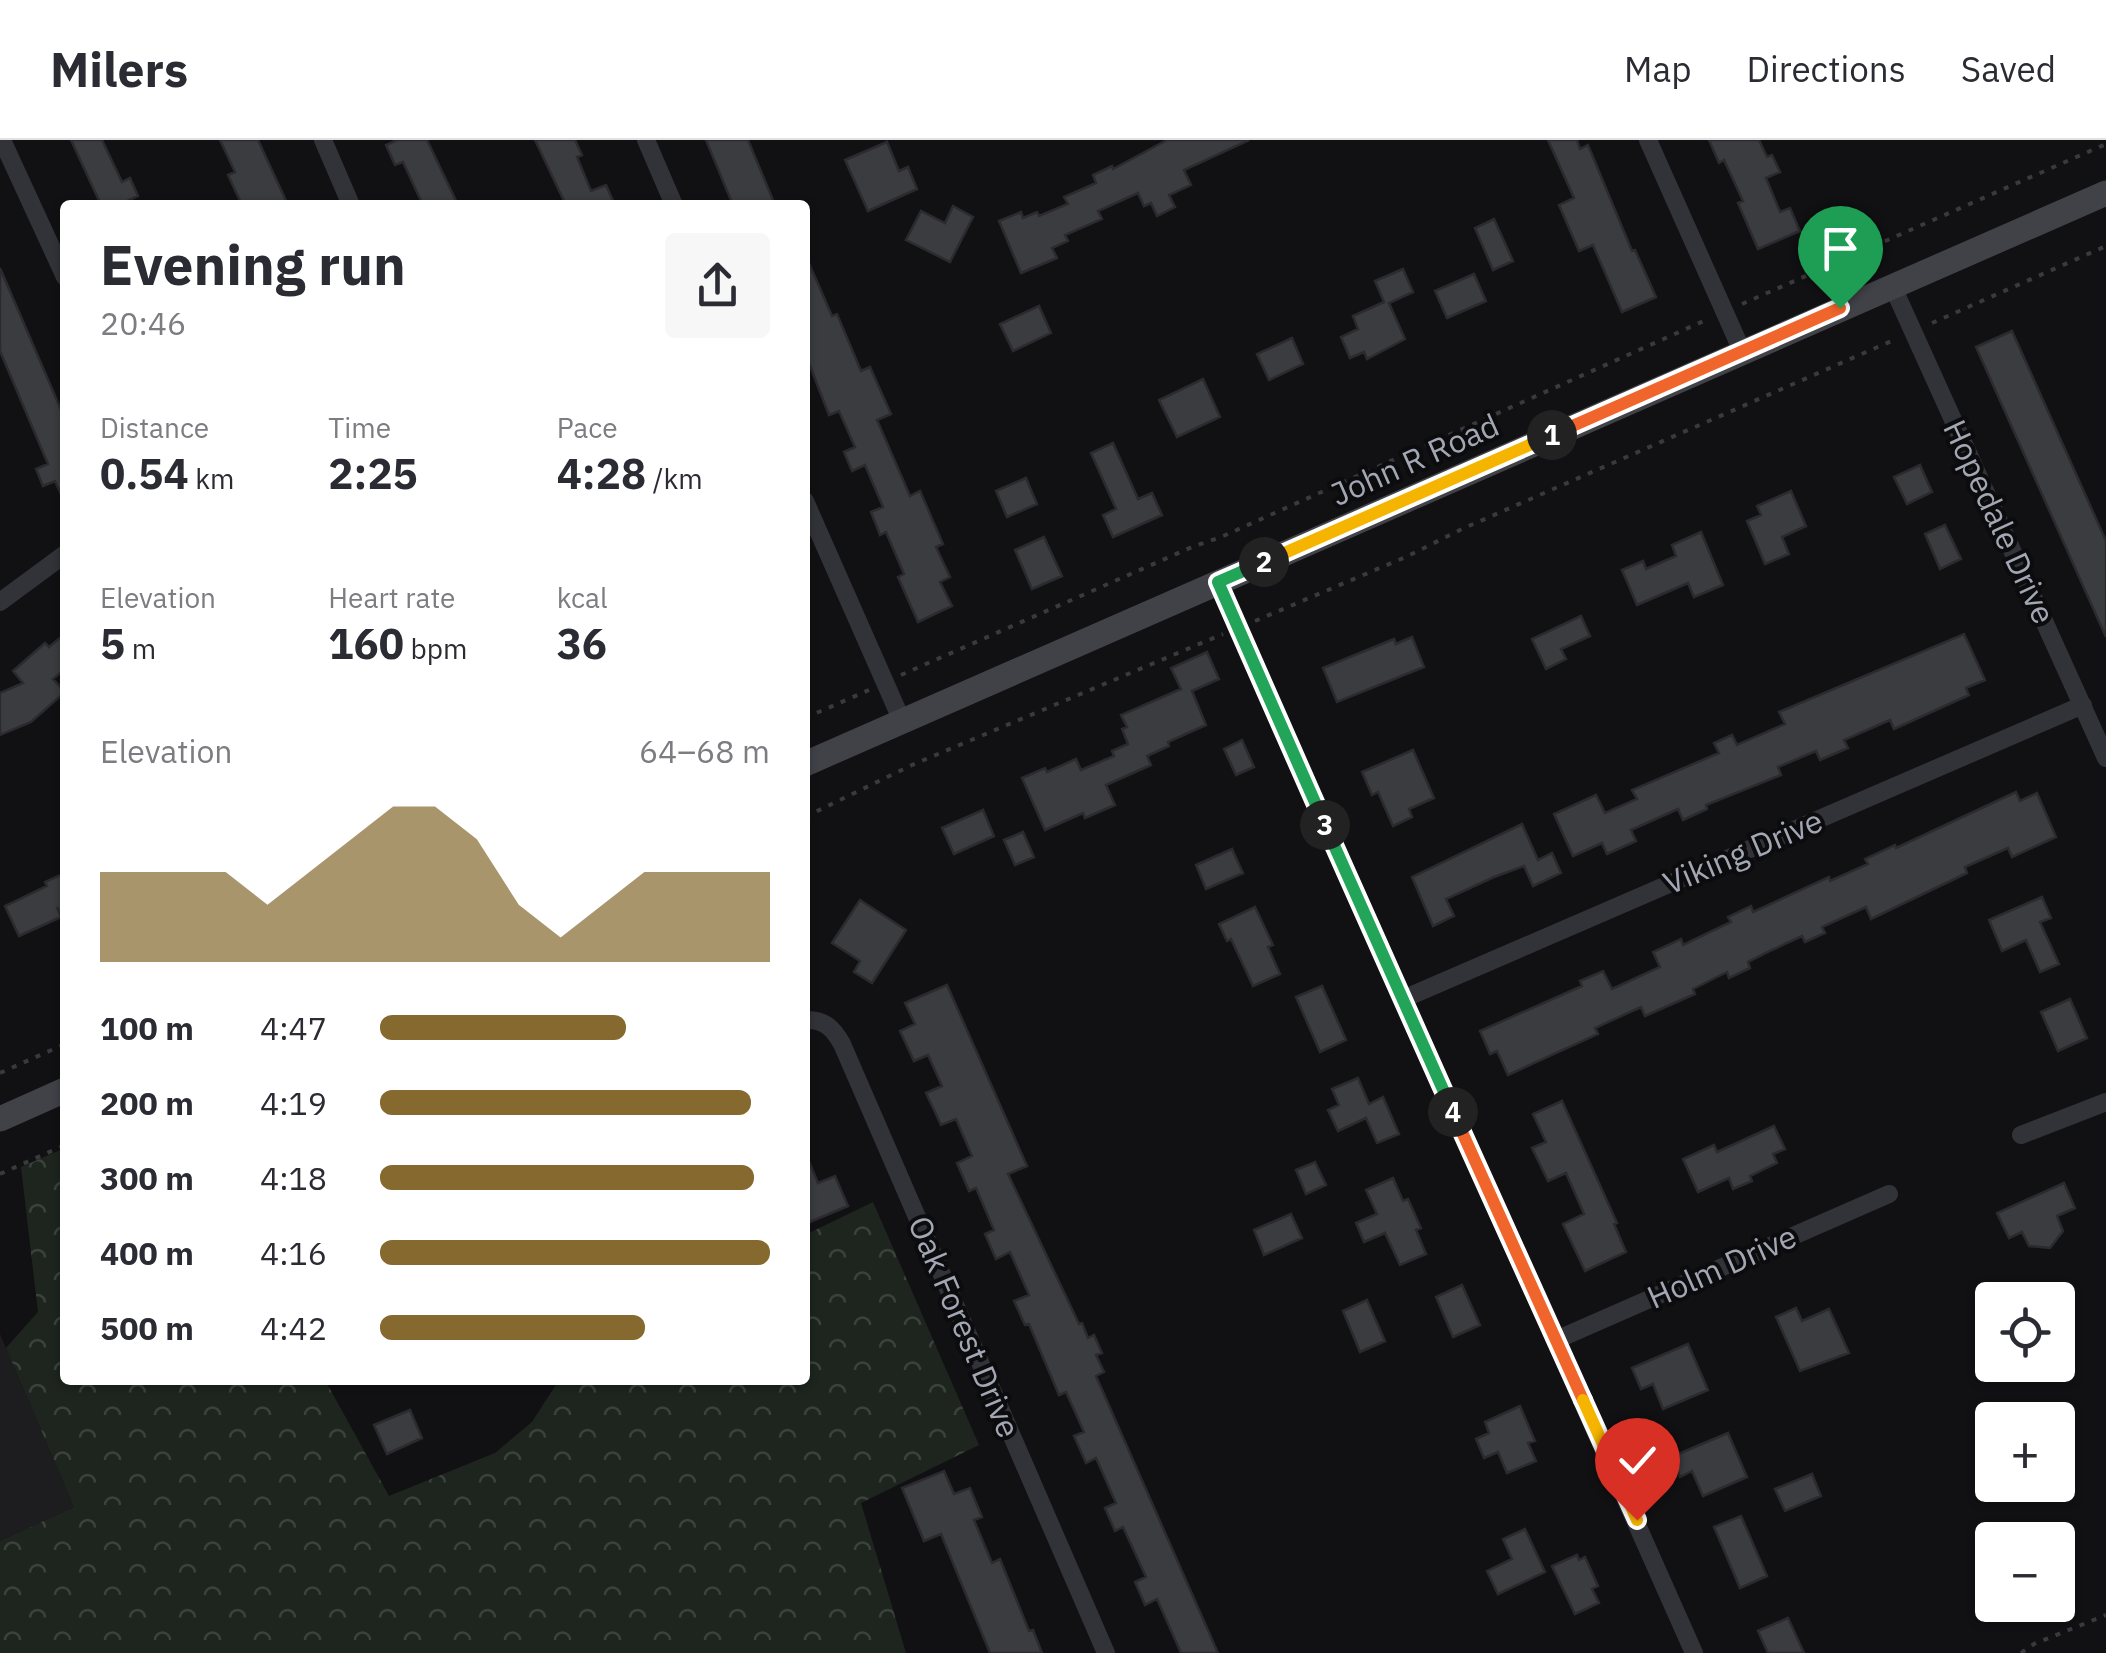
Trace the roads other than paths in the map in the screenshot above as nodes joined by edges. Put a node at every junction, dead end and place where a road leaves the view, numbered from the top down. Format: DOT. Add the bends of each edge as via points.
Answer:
graph roads {
  1 [pos="2,140"];
  2 [pos="323,140"];
  3 [pos="646,140"];
  4 [pos="1648,140"];
  5 [pos="2106,193"];
  6 [pos="349,200"];
  7 [pos="672,200"];
  8 [pos="60,266"];
  9 [pos="1892,285"];
  10 [pos="1742,351"];
  11 [pos="810,512"];
  12 [pos="60,558"];
  13 [pos="1218,582"];
  14 [pos="0,602"];
  15 [pos="2083,705"];
  16 [pos="902,721"];
  17 [pos="2106,758"];
  18 [pos="810,762"];
  19 [pos="1403,999"];
  20 [pos="810,1020"];
  21 [pos="60,1092"];
  22 [pos="2106,1102"];
  23 [pos="0,1119"];
  24 [pos="2021,1135"];
  25 [pos="1889,1194"];
  26 [pos="1556,1340"];
  27 [pos="1106,1653"];
  28 [pos="1694,1653"];
  1 -- 8 [label="street"];
  2 -- 6 [label="street"];
  3 -- 7 [label="street"];
  4 -- 10 [label="street"];
  5 -- 9 [label="main road, John R Road"];
  9 -- 10 [label="main road, John R Road"];
  9 -- 15 [label="street, Hopedale Drive"];
  10 -- 13 [label="main road, John R Road"];
  11 -- 16 [label="street"];
  12 -- 14 [label="street"];
  13 -- 16 [label="main road, John R Road"];
  13 -- 19 [label="street"];
  15 -- 17 [label="street, Hopedale Drive"];
  15 -- 19 [label="street, Viking Drive"];
  16 -- 18 [label="main road, John R Road"];
  19 -- 26 [label="street"];
  20 -- 27 [label="street, Oak Forest Drive" via="829,1026 842,1044"];
  21 -- 23 [label="main road"];
  22 -- 24 [label="street"];
  25 -- 26 [label="street, Holm Drive"];
  26 -- 28 [label="street"];
}
